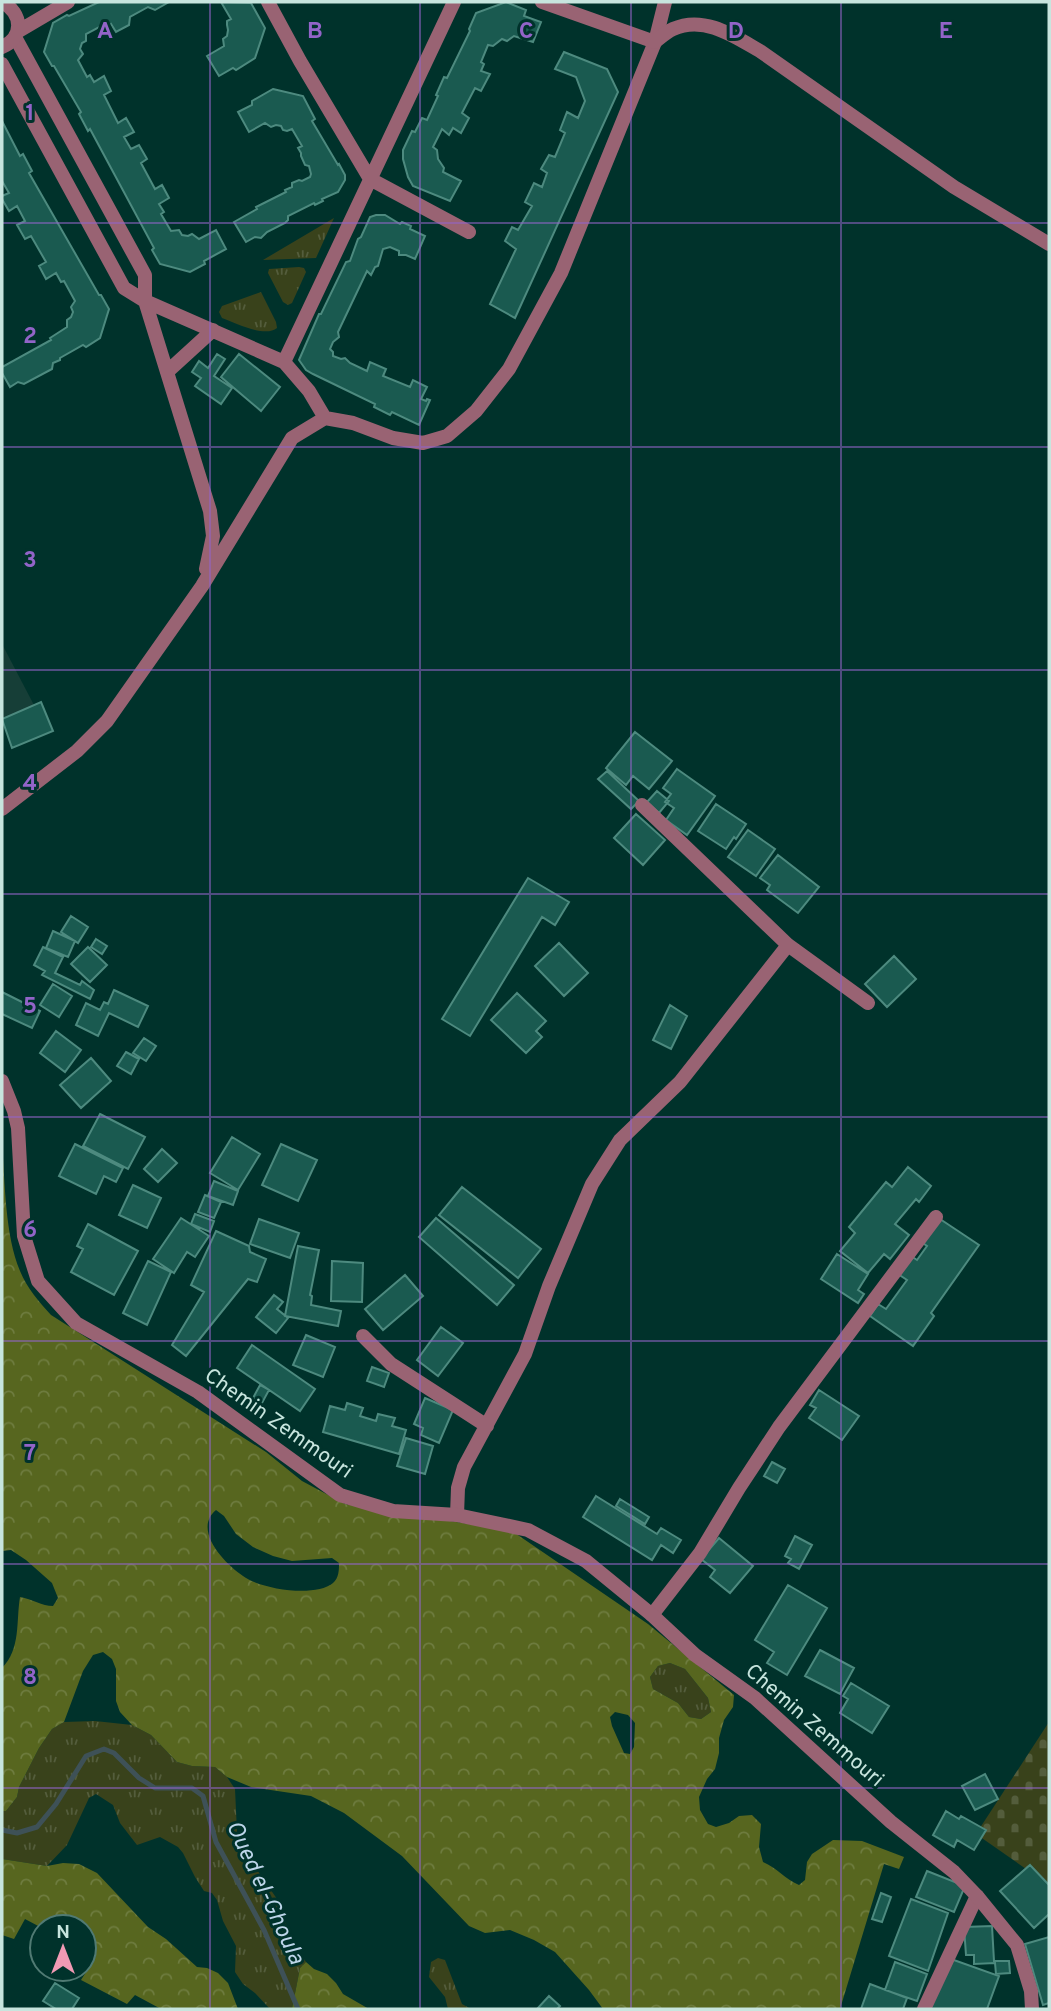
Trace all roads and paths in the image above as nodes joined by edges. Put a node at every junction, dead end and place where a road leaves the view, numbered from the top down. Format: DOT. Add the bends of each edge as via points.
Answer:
graph roads {
  1 [pos="68,2"];
  2 [pos="268,2"];
  3 [pos="454,2"];
  4 [pos="542,2"];
  5 [pos="665,2"];
  6 [pos="10,3"];
  7 [pos="16,35"];
  8 [pos="655,42"];
  9 [pos="2,47"];
  10 [pos="2,64"];
  11 [pos="370,179"];
  12 [pos="469,232"];
  13 [pos="1049,244"];
  14 [pos="145,301"];
  15 [pos="213,330"];
  16 [pos="284,362"];
  17 [pos="167,372"];
  18 [pos="325,418"];
  19 [pos="202,586"];
  20 [pos="642,805"];
  21 [pos="2,809"];
  22 [pos="788,945"];
  23 [pos="868,1003"];
  24 [pos="2,1081"];
  25 [pos="936,1217"];
  26 [pos="363,1336"];
  27 [pos="487,1426"];
  28 [pos="457,1515"];
  29 [pos="652,1615"];
  30 [pos="977,1896"];
  31 [pos="924,2009"];
  32 [pos="1032,2009"];
  1 -- 7 [label="street"];
  2 -- 11 [label="street"];
  3 -- 11 [label="street"];
  4 -- 8 [label="street"];
  5 -- 8 [label="street"];
  6 -- 7 [label="street" via="19,22"];
  7 -- 9 [label="street"];
  7 -- 14 [label="street" via="145,275"];
  8 -- 13 [label="street" via="673,29 696,24 728,33 954,187"];
  8 -- 18 [label="street" via="561,273 509,369 475,411 447,436 423,443"];
  10 -- 14 [label="street" via="124,288"];
  11 -- 12 [label="street"];
  11 -- 16 [label="street"];
  14 -- 15 [label="street"];
  14 -- 17 [label="street"];
  15 -- 16 [label="street"];
  15 -- 17 [label="street"];
  16 -- 18 [label="street"];
  17 -- 19 [label="street" via="210,511 213,536"];
  18 -- 19 [label="street" via="292,438"];
  19 -- 21 [label="street" via="107,721 77,751"];
  20 -- 22 [label="street"];
  22 -- 23 [label="street"];
  22 -- 27 [label="street" via="680,1082 620,1140 592,1184 525,1354"];
  24 -- 28 [label="street, Chemin Zemmouri" via="18,1128 24,1236 38,1281 76,1323 198,1392 340,1495 393,1511"];
  25 -- 29 [label="street" via="779,1427 700,1553"];
  26 -- 27 [label="street" via="391,1364"];
  27 -- 28 [label="street" via="464,1466"];
  28 -- 29 [label="street, Chemin Zemmouri" via="528,1530 586,1561"];
  29 -- 30 [label="street, Chemin Zemmouri" via="695,1656 755,1698"];
  30 -- 31 [label="street"];
  30 -- 32 [label="street, Chemin Zemmouri" via="1017,1945"];
}
